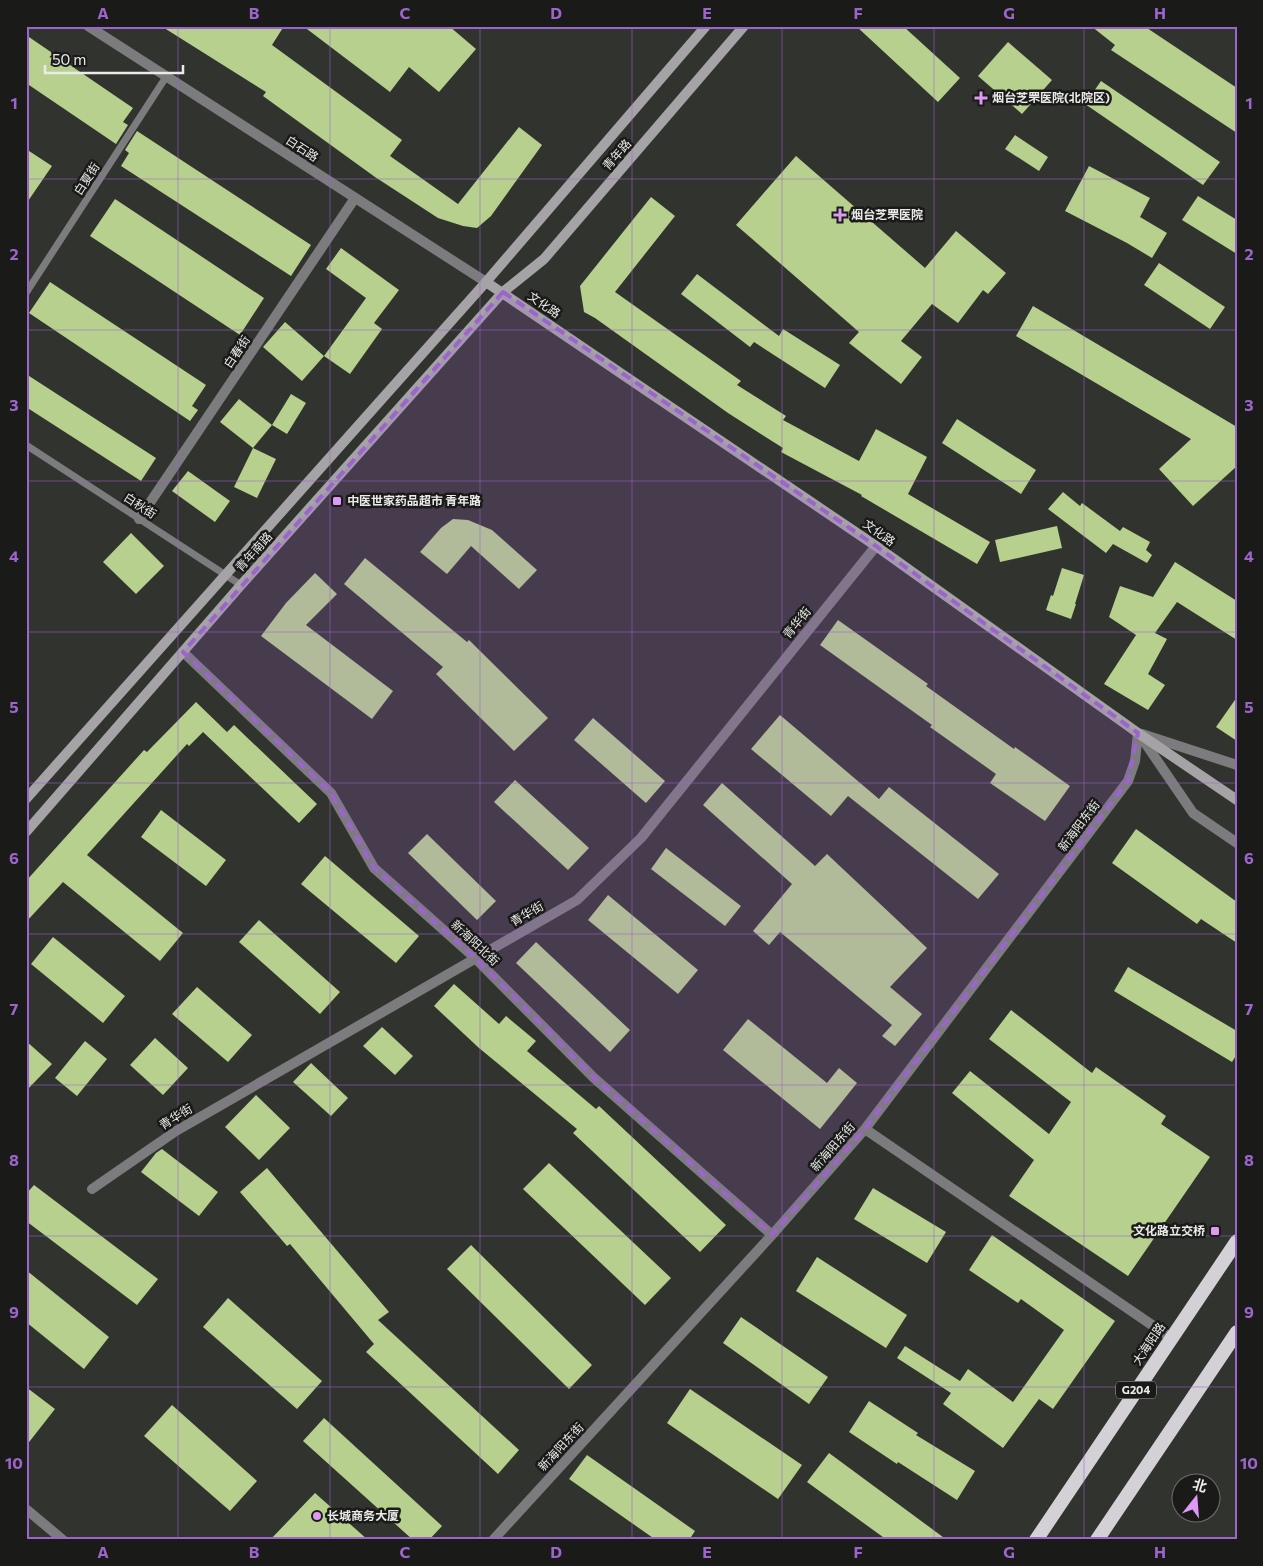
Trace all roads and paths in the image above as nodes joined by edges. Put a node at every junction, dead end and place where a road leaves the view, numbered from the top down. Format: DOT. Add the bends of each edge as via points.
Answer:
graph roads {
  1 [pos="88,26"];
  2 [pos="706,26"];
  3 [pos="744,26"];
  4 [pos="166,77"];
  5 [pos="356,198"];
  6 [pos="486,282"];
  7 [pos="502,292"];
  8 [pos="26,293"];
  9 [pos="26,445"];
  10 [pos="139,519"];
  11 [pos="876,546"];
  12 [pos="225,575"];
  13 [pos="241,585"];
  14 [pos="183,652"];
  15 [pos="1138,733"];
  16 [pos="1237,765"];
  17 [pos="26,799"];
  18 [pos="1237,800"];
  19 [pos="26,832"];
  20 [pos="1237,843"];
  21 [pos="475,958"];
  22 [pos="865,1129"];
  23 [pos="92,1189"];
  24 [pos="772,1235"];
  25 [pos="1237,1241"];
  26 [pos="1237,1332"];
  27 [pos="1171,1338"];
  28 [pos="26,1508"];
  29 [pos="62,1540"];
  30 [pos="493,1540"];
  31 [pos="1036,1540"];
  32 [pos="1097,1540"];
  1 -- 4 [label="street, 白石路"];
  2 -- 6 [label="main road, 青年路"];
  3 -- 7 [label="main road, 青年路" via="544,259"];
  4 -- 5 [label="street, 白石路"];
  4 -- 8 [label="lane, 白夏街"];
  5 -- 6 [label="street, 白石路"];
  5 -- 10 [label="street, 白春街"];
  6 -- 7 [label="main road, 白石路"];
  6 -- 12 [label="main road, 青年南路"];
  7 -- 11 [label="main road, 文化路"];
  7 -- 13 [label="main road, 青年南路"];
  9 -- 10 [label="lane, 白秋街"];
  10 -- 12 [label="lane, 白秋街"];
  11 -- 15 [label="main road, 文化路"];
  11 -- 21 [label="street, 青华街" via="641,838 577,900"];
  12 -- 13 [label="lane, 白秋街"];
  12 -- 17 [label="main road, 青年南路"];
  13 -- 14 [label="main road, 青年南路"];
  14 -- 19 [label="main road, 青年南路"];
  14 -- 21 [label="street, 新海阳北街" via="331,793 374,868"];
  15 -- 16 [label="street"];
  15 -- 18 [label="main road, 文化路"];
  15 -- 20 [label="street" via="1193,813"];
  15 -- 22 [label="street, 新海阳东街" via="1135,760 1128,781"];
  21 -- 23 [label="street, 青华街" via="176,1131"];
  21 -- 24 [label="street, 新海阳北街" via="594,1078"];
  22 -- 24 [label="street, 新海阳东街"];
  22 -- 27 [label="street"];
  24 -- 30 [label="street, 新海阳东街"];
  25 -- 27 [label="highway, 大海阳路 / G204"];
  26 -- 32 [label="highway"];
  27 -- 31 [label="highway, 大海阳路 / G204"];
  28 -- 29 [label="street"];
}
